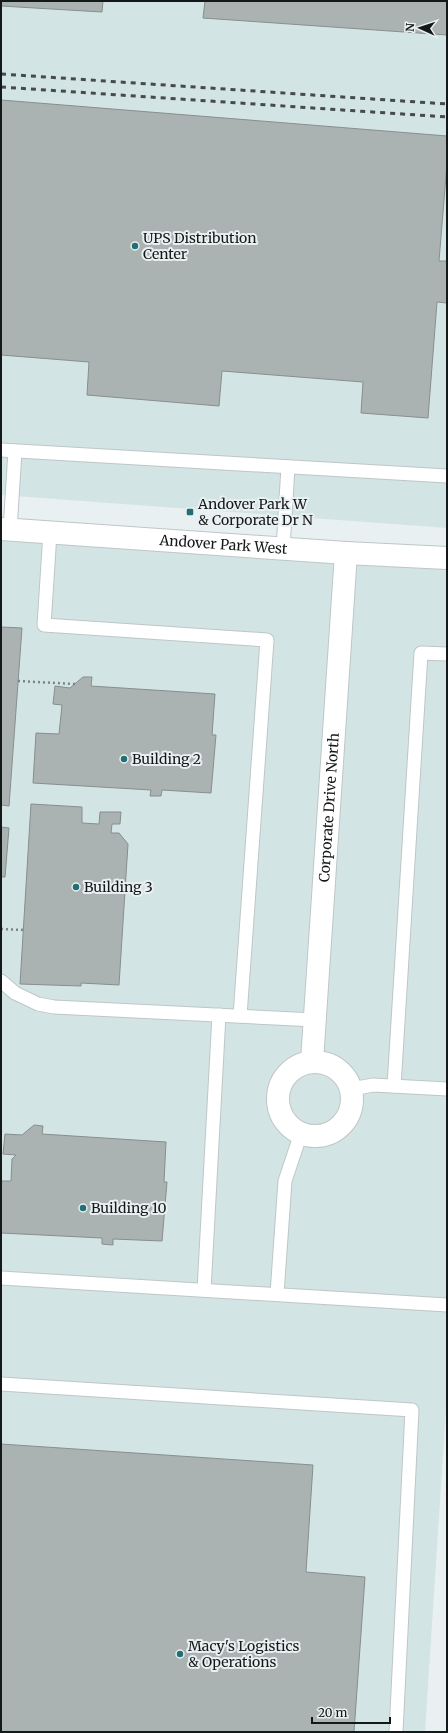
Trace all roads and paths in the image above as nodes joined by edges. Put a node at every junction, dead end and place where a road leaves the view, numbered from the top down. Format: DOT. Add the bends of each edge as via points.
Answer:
graph roads {
  1 [pos="1,450"];
  2 [pos="15,451"];
  3 [pos="288,467"];
  4 [pos="447,476"];
  5 [pos="6,530"];
  6 [pos="50,533"];
  7 [pos="283,549"];
  8 [pos="346,553"];
  9 [pos="447,558"];
  10 [pos="447,654"];
  11 [pos="18,681"];
  12 [pos="75,684"];
  13 [pos="1,929"];
  14 [pos="24,930"];
  15 [pos="1,982"];
  16 [pos="219,1014"];
  17 [pos="240,1016"];
  18 [pos="316,1020"];
  19 [pos="312,1061"];
  20 [pos="394,1086"];
  21 [pos="352,1089"];
  22 [pos="447,1089"];
  23 [pos="301,1133"];
  24 [pos="1,1278"];
  25 [pos="204,1290"];
  26 [pos="277,1294"];
  27 [pos="447,1304"];
  28 [pos="1,1384"];
  29 [pos="396,1732"];
  1 -- 2 [label="lane"];
  2 -- 3 [label="lane"];
  2 -- 5 [label="lane"];
  3 -- 4 [label="lane"];
  3 -- 7 [label="lane"];
  5 -- 6 [label="street, Andover Park West"];
  6 -- 7 [label="street, Andover Park West"];
  6 -- 17 [label="lane" via="44,625 266,640"];
  7 -- 8 [label="street, Andover Park West"];
  8 -- 9 [label="street, Andover Park West"];
  8 -- 18 [label="street, Corporate Drive North"];
  10 -- 20 [label="lane" via="421,653"];
  11 -- 12 [label="path"];
  13 -- 14 [label="path"];
  15 -- 16 [label="lane" via="15,993 38,1004 54,1007"];
  16 -- 17 [label="lane"];
  16 -- 25 [label="lane"];
  17 -- 18 [label="lane"];
  18 -- 19 [label="street, Corporate Drive North"];
  19 -- 21 [label="street" via="325,1062 337,1068 346,1077"];
  19 -- 23 [label="street" via="291,1070 278,1090 277,1102 281,1114 287,1124"];
  20 -- 21 [label="lane" via="373,1085"];
  20 -- 22 [label="lane"];
  21 -- 23 [label="street" via="353,1102 350,1114 342,1125 331,1133 319,1136"];
  23 -- 26 [label="lane" via="284,1181"];
  24 -- 25 [label="lane"];
  25 -- 26 [label="lane"];
  26 -- 27 [label="lane"];
  28 -- 29 [label="lane" via="412,1410"];
}
